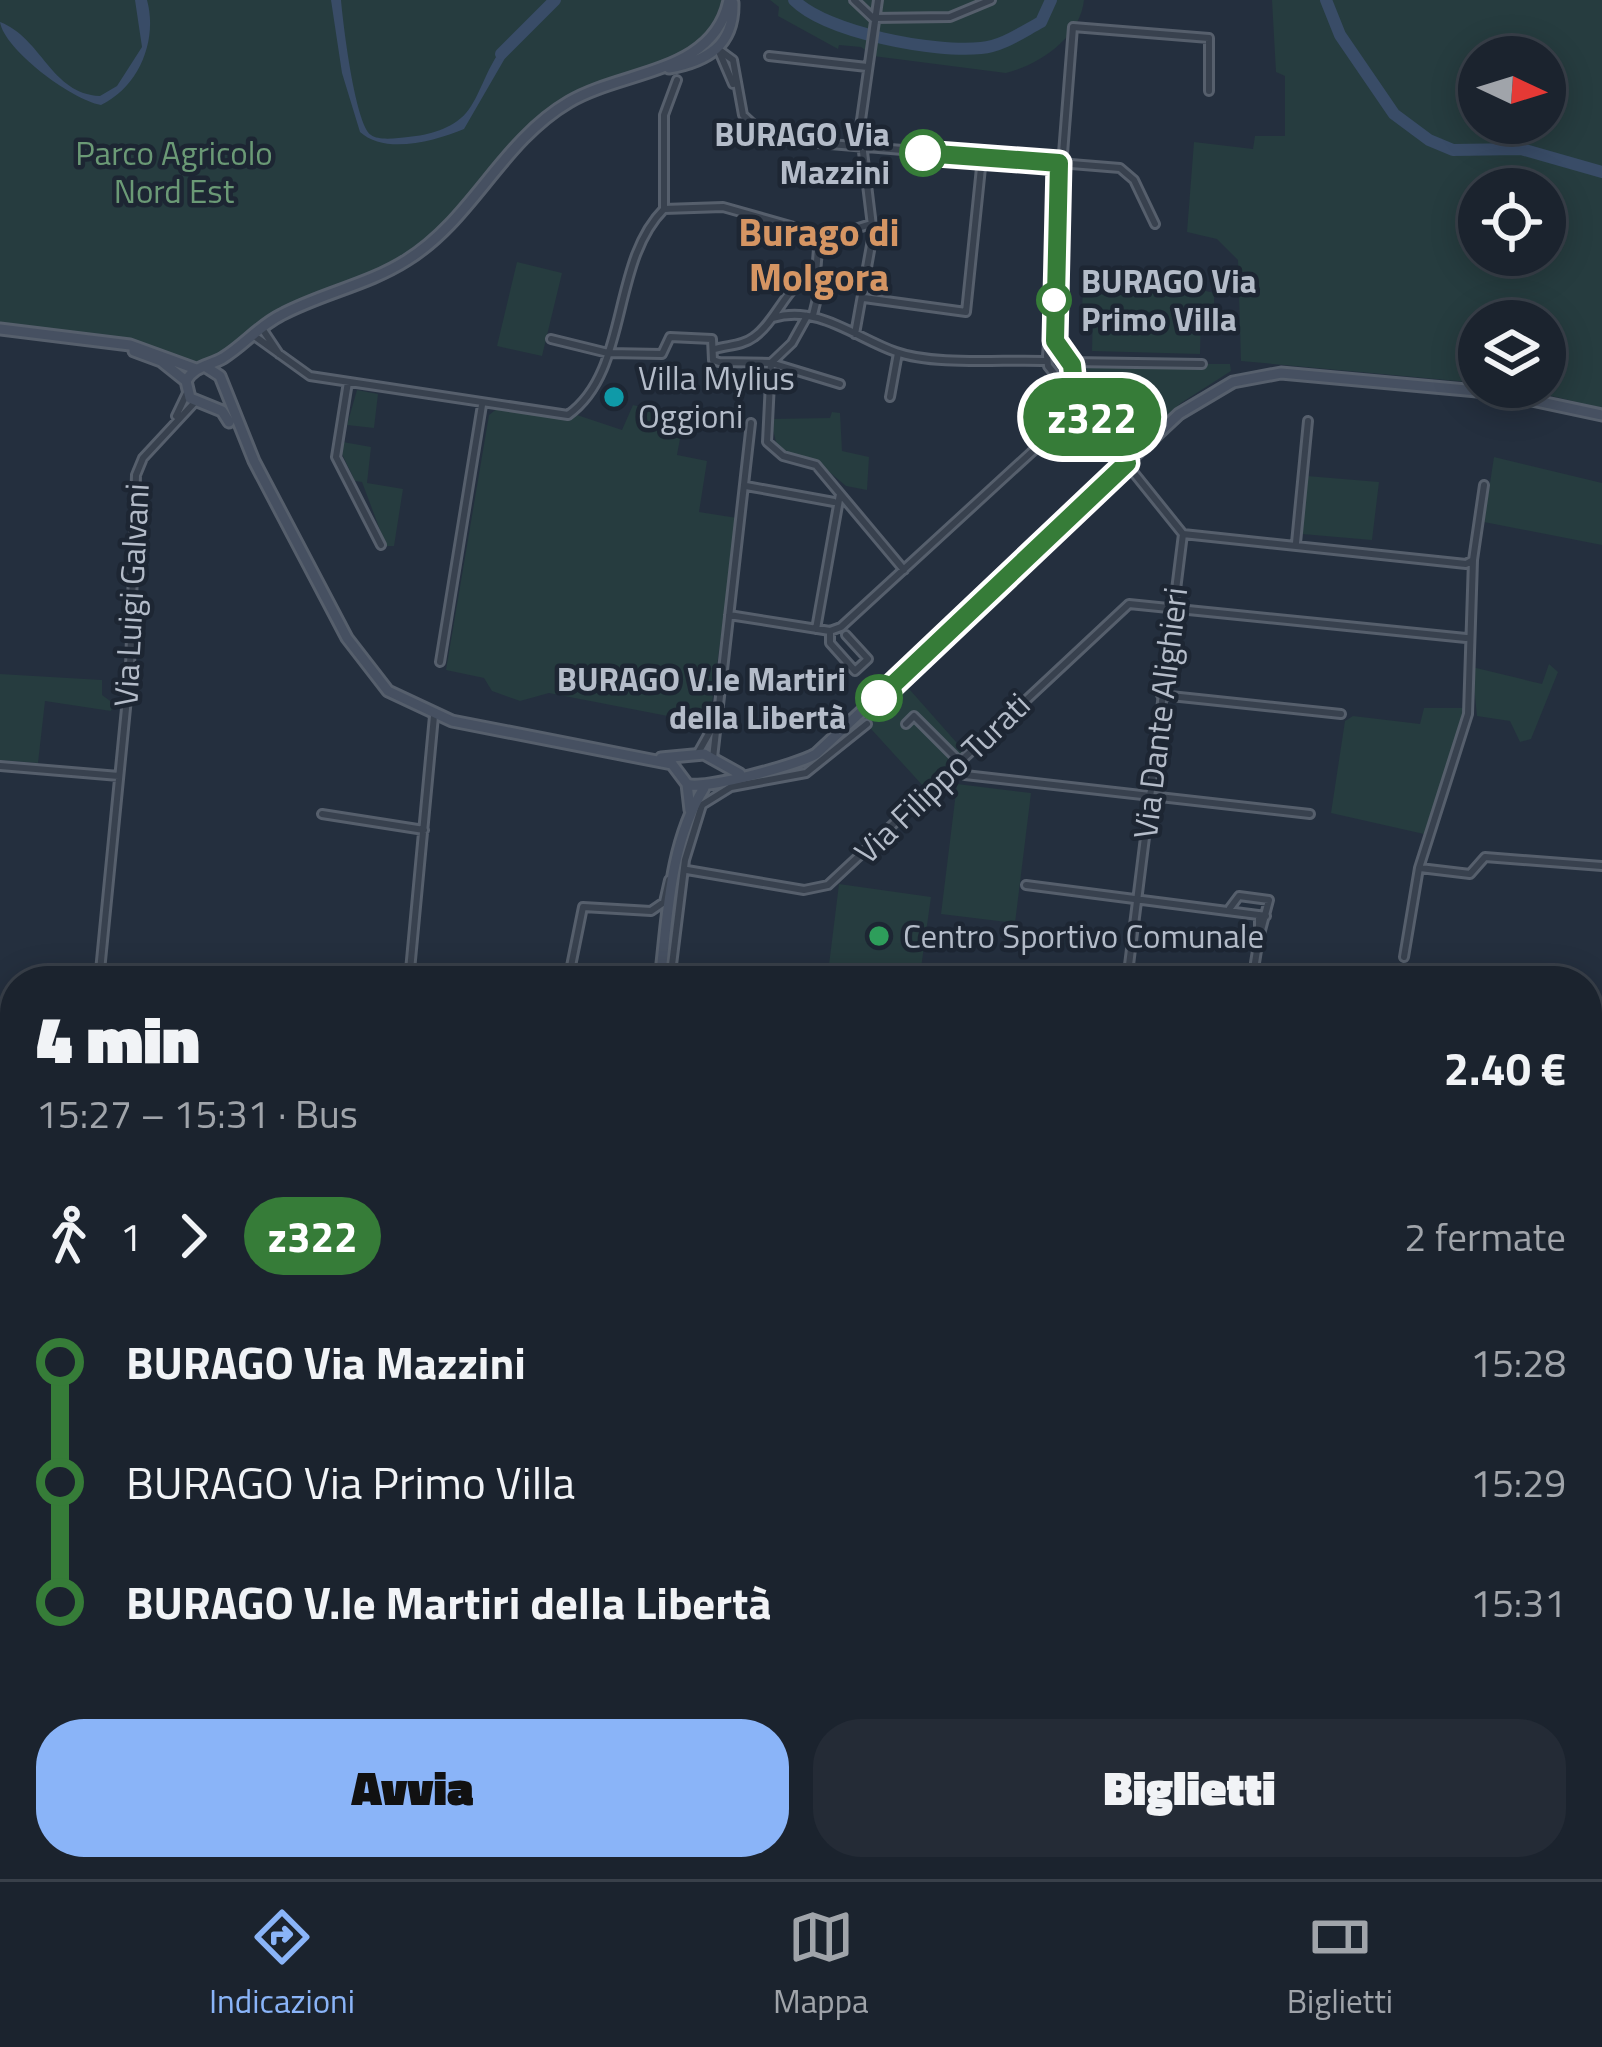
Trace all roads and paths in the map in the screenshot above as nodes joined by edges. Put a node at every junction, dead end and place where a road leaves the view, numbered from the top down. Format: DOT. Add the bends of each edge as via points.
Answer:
graph roads {
  1 [pos="731,0"];
  2 [pos="854,0"];
  3 [pos="878,0"];
  4 [pos="991,0"];
  5 [pos="873,23"];
  6 [pos="721,28"];
  7 [pos="703,48"];
  8 [pos="718,49"];
  9 [pos="769,56"];
  10 [pos="699,62"];
  11 [pos="867,67"];
  12 [pos="725,70"];
  13 [pos="640,74"];
  14 [pos="677,80"];
  15 [pos="735,87"];
  16 [pos="1209,91"];
  17 [pos="862,148"];
  18 [pos="982,158"];
  19 [pos="1059,163"];
  20 [pos="664,208"];
  21 [pos="871,224"];
  22 [pos="1154,224"];
  23 [pos="819,236"];
  24 [pos="816,274"];
  25 [pos="864,298"];
  26 [pos="810,316"];
  27 [pos="773,318"];
  28 [pos="1053,328"];
  29 [pos="0,329"];
  30 [pos="257,331"];
  31 [pos="855,334"];
  32 [pos="551,339"];
  33 [pos="100,342"];
  34 [pos="241,346"];
  35 [pos="713,351"];
  36 [pos="608,352"];
  37 [pos="1061,352"];
  38 [pos="898,353"];
  39 [pos="1047,359"];
  40 [pos="1070,362"];
  41 [pos="771,363"];
  42 [pos="1202,364"];
  43 [pos="201,368"];
  44 [pos="1071,372"];
  45 [pos="1057,376"];
  46 [pos="348,382"];
  47 [pos="221,384"];
  48 [pos="840,384"];
  49 [pos="190,392"];
  50 [pos="1075,395"];
  51 [pos="890,397"];
  52 [pos="208,403"];
  53 [pos="482,404"];
  54 [pos="1083,405"];
  55 [pos="1602,415"];
  56 [pos="1308,422"];
  57 [pos="751,423"];
  58 [pos="254,461"];
  59 [pos="1127,463"];
  60 [pos="1484,485"];
  61 [pos="746,487"];
  62 [pos="837,498"];
  63 [pos="1183,534"];
  64 [pos="1296,544"];
  65 [pos="381,545"];
  66 [pos="1473,560"];
  67 [pos="904,570"];
  68 [pos="1174,604"];
  69 [pos="729,615"];
  70 [pos="818,629"];
  71 [pos="830,631"];
  72 [pos="846,635"];
  73 [pos="1466,638"];
  74 [pos="440,662"];
  75 [pos="1161,695"];
  76 [pos="1341,714"];
  77 [pos="434,716"];
  78 [pos="715,719"];
  79 [pos="867,724"];
  80 [pos="906,724"];
  81 [pos="693,755"];
  82 [pos="656,759"];
  83 [pos="959,760"];
  84 [pos="714,762"];
  85 [pos="0,766"];
  86 [pos="952,768"];
  87 [pos="741,774"];
  88 [pos="119,776"];
  89 [pos="685,779"];
  90 [pos="708,785"];
  91 [pos="1148,796"];
  92 [pos="690,810"];
  93 [pos="322,814"];
  94 [pos="1310,814"];
  95 [pos="424,830"];
  96 [pos="1602,866"];
  97 [pos="681,868"];
  98 [pos="1419,868"];
  99 [pos="1026,885"];
  100 [pos="1136,898"];
  101 [pos="1230,908"];
  102 [pos="1263,915"];
  103 [pos="1404,957"];
  104 [pos="100,966"];
  105 [pos="410,966"];
  106 [pos="571,966"];
  107 [pos="664,966"];
  108 [pos="671,966"];
  109 [pos="1129,966"];
  110 [pos="1254,966"];
  1 -- 6 [label="street"];
  1 -- 8 [label="street" via="732,25"];
  2 -- 5 [label="street"];
  3 -- 5 [label="street"];
  4 -- 5 [label="street" via="950,16"];
  5 -- 11 [label="street"];
  6 -- 7 [label="street"];
  6 -- 8 [label="street"];
  7 -- 8 [label="street"];
  7 -- 13 [label="street"];
  8 -- 10 [label="street"];
  8 -- 12 [label="street"];
  8 -- 15 [label="street" via="733,60"];
  9 -- 11 [label="street"];
  10 -- 12 [label="street"];
  10 -- 13 [label="street"];
  11 -- 17 [label="street"];
  12 -- 15 [label="street"];
  13 -- 30 [label="street" via="597,87 532,127 423,250"];
  14 -- 20 [label="street" via="664,115"];
  15 -- 17 [label="street" via="747,123 769,139"];
  16 -- 19 [label="street" via="1209,38 1077,25"];
  17 -- 18 [label="street"];
  17 -- 21 [label="street"];
  18 -- 19 [label="street"];
  18 -- 25 [label="street" via="967,312"];
  19 -- 22 [label="street" via="1125,170"];
  19 -- 28 [label="street"];
  20 -- 23 [label="street" via="723,207"];
  20 -- 36 [label="street" via="635,248"];
  21 -- 23 [label="street"];
  21 -- 25 [label="street"];
  23 -- 24 [label="street"];
  24 -- 26 [label="street" via="823,274 822,287"];
  24 -- 27 [label="street" via="798,280"];
  25 -- 31 [label="street"];
  26 -- 27 [label="street"];
  26 -- 31 [label="street"];
  26 -- 41 [label="street"];
  27 -- 35 [label="street" via="743,344"];
  28 -- 37 [label="street"];
  28 -- 39 [label="street"];
  29 -- 33 [label="street"];
  30 -- 34 [label="street"];
  30 -- 46 [label="street" via="284,362"];
  31 -- 38 [label="street"];
  32 -- 36 [label="street"];
  33 -- 43 [label="street"];
  33 -- 49 [label="street" via="154,358"];
  34 -- 43 [label="street"];
  34 -- 47 [label="street"];
  35 -- 36 [label="street" via="712,339 680,334 662,354"];
  35 -- 41 [label="street" via="719,362"];
  36 -- 53 [label="street" via="568,415"];
  37 -- 39 [label="street"];
  37 -- 40 [label="street"];
  38 -- 39 [label="street"];
  38 -- 51 [label="street"];
  39 -- 45 [label="street"];
  40 -- 42 [label="street"];
  40 -- 44 [label="street"];
  41 -- 48 [label="street"];
  41 -- 62 [label="street" via="767,442 816,465"];
  43 -- 47 [label="street"];
  43 -- 49 [label="street"];
  44 -- 45 [label="street"];
  44 -- 50 [label="street"];
  45 -- 50 [label="street"];
  46 -- 53 [label="street"];
  46 -- 65 [label="street" via="336,458"];
  47 -- 52 [label="street"];
  47 -- 58 [label="street"];
  49 -- 52 [label="street"];
  49 -- 88 [label="street, Via Luigi Galvani" via="136,475"];
  50 -- 54 [label="street"];
  52 -- 58 [label="street"];
  53 -- 74 [label="street"];
  54 -- 59 [label="street"];
  54 -- 67 [label="street"];
  55 -- 59 [label="street" via="1502,393 1270,374 1202,398"];
  56 -- 64 [label="street"];
  57 -- 61 [label="street"];
  58 -- 77 [label="street" via="359,659 388,692"];
  59 -- 63 [label="street"];
  59 -- 87 [label="street" via="824,748 788,768"];
  60 -- 66 [label="street"];
  61 -- 62 [label="street"];
  61 -- 69 [label="street"];
  62 -- 67 [label="street"];
  62 -- 70 [label="street"];
  63 -- 64 [label="street"];
  63 -- 68 [label="street, Via Dante Alighieri"];
  64 -- 66 [label="street" via="1461,565"];
  66 -- 73 [label="street"];
  67 -- 71 [label="street"];
  68 -- 73 [label="street, Via Filippo Turati"];
  68 -- 75 [label="street, Via Dante Alighieri"];
  68 -- 83 [label="street, Via Filippo Turati" via="1121,607"];
  69 -- 70 [label="street"];
  69 -- 78 [label="street"];
  70 -- 71 [label="street"];
  71 -- 72 [label="street" via="830,644 855,670 868,659"];
  73 -- 98 [label="street" via="1468,714"];
  75 -- 76 [label="street"];
  75 -- 91 [label="street, Via Dante Alighieri"];
  77 -- 82 [label="street"];
  77 -- 95 [label="street"];
  78 -- 81 [label="street"];
  78 -- 84 [label="street"];
  79 -- 97 [label="street" via="806,773 710,798"];
  80 -- 83 [label="street" via="914,716"];
  81 -- 82 [label="street"];
  81 -- 84 [label="street"];
  81 -- 89 [label="street"];
  82 -- 89 [label="street"];
  83 -- 86 [label="street, Via Filippo Turati"];
  84 -- 87 [label="street"];
  84 -- 90 [label="street"];
  85 -- 88 [label="street"];
  86 -- 91 [label="street"];
  86 -- 97 [label="street, Via Filippo Turati" via="828,885 812,890"];
  87 -- 90 [label="street"];
  88 -- 104 [label="street, Via Luigi Galvani"];
  89 -- 90 [label="street"];
  89 -- 92 [label="street"];
  90 -- 92 [label="street"];
  91 -- 94 [label="street"];
  91 -- 100 [label="street, Via Dante Alighieri"];
  92 -- 97 [label="street"];
  93 -- 95 [label="street"];
  95 -- 105 [label="street"];
  96 -- 98 [label="street" via="1485,857 1470,874"];
  97 -- 106 [label="street" via="651,910 584,907"];
  97 -- 107 [label="street"];
  97 -- 108 [label="street"];
  98 -- 103 [label="street"];
  99 -- 100 [label="street"];
  100 -- 101 [label="street"];
  100 -- 109 [label="street, Via Dante Alighieri"];
  101 -- 102 [label="street"];
  101 -- 102 [label="street" via="1239,896 1269,900"];
  102 -- 110 [label="street"];
}
